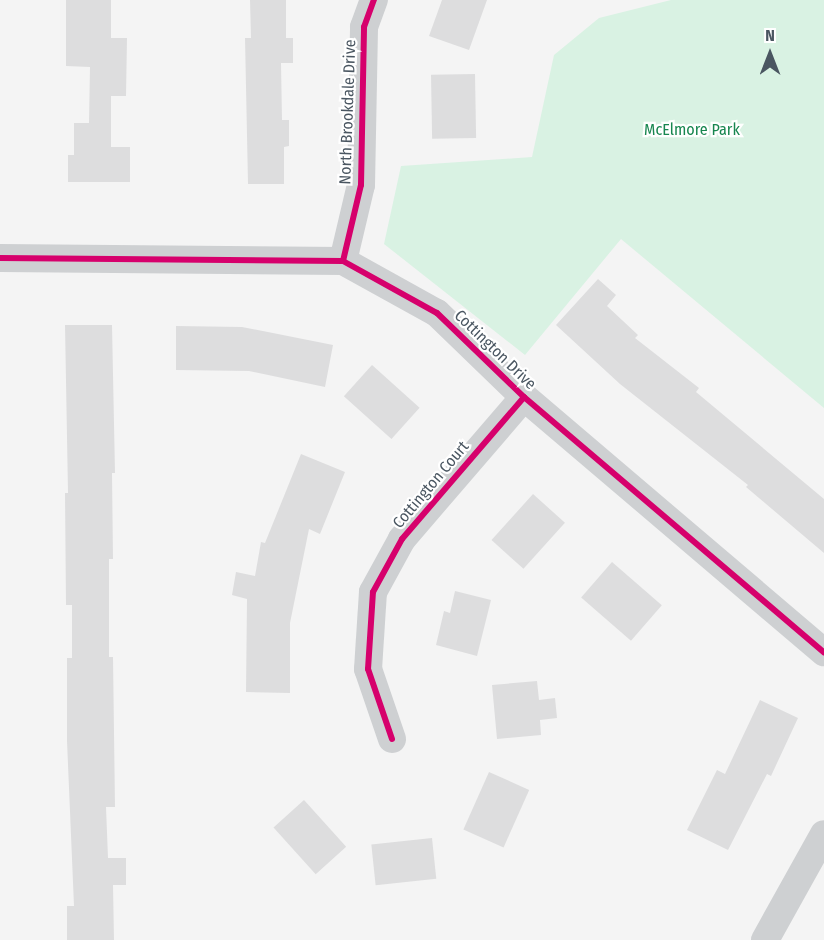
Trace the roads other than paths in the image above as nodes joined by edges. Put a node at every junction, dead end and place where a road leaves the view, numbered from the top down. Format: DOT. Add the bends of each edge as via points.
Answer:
graph roads {
  1 [pos="374,0"];
  2 [pos="0,258"];
  3 [pos="343,261"];
  4 [pos="524,397"];
  5 [pos="824,652"];
  6 [pos="392,739"];
  7 [pos="824,834"];
  8 [pos="765,940"];
  1 -- 3 [label="street, North Brookdale Drive" via="364,27 361,185"];
  2 -- 3 [label="street, Cottington Drive"];
  3 -- 4 [label="street, Cottington Drive" via="438,313"];
  4 -- 5 [label="street, Cottington Drive"];
  4 -- 6 [label="street, Cottington Court" via="402,539 373,592 368,669"];
  7 -- 8 [label="street"];
}
